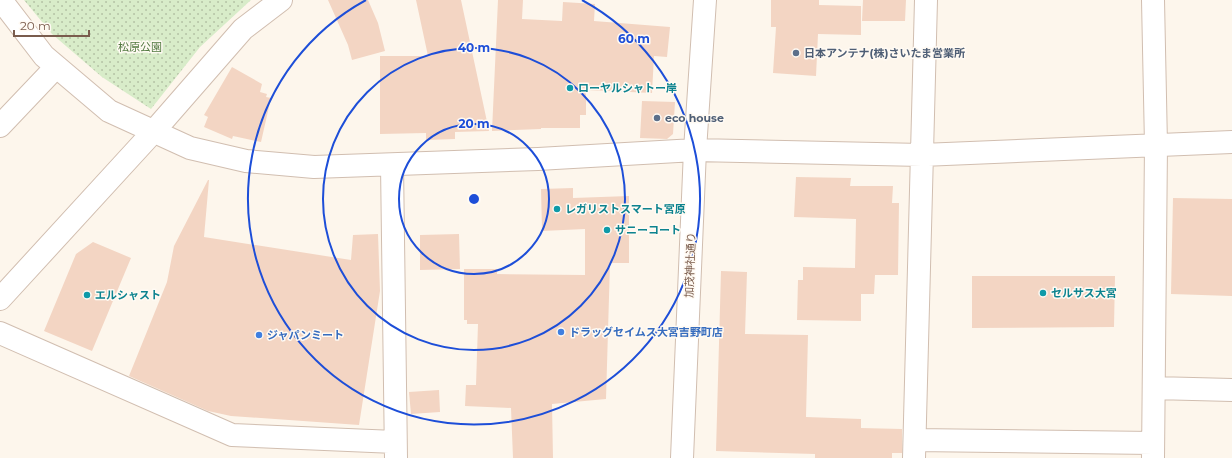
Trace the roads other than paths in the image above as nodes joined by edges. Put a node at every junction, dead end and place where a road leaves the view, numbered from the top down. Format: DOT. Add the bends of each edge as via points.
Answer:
graph roads {
  1 [pos="1,0"];
  2 [pos="282,0"];
  3 [pos="705,0"];
  4 [pos="926,0"];
  5 [pos="1152,0"];
  6 [pos="56,67"];
  7 [pos="0,126"];
  8 [pos="154,132"];
  9 [pos="1232,142"];
  10 [pos="1156,145"];
  11 [pos="695,150"];
  12 [pos="922,155"];
  13 [pos="392,165"];
  14 [pos="0,299"];
  15 [pos="0,333"];
  16 [pos="1154,388"];
  17 [pos="1232,390"];
  18 [pos="914,449"];
  19 [pos="395,450"];
  20 [pos="1153,450"];
  21 [pos="682,458"];
  1 -- 6 [label="street" via="44,56"];
  2 -- 8 [label="street" via="243,29"];
  3 -- 11 [label="street, 加茂神社通り"];
  4 -- 12 [label="street"];
  5 -- 10 [label="street"];
  6 -- 7 [label="street"];
  6 -- 8 [label="street" via="109,111"];
  8 -- 13 [label="street" via="190,148 246,161 314,167"];
  8 -- 14 [label="street"];
  9 -- 10 [label="street"];
  10 -- 12 [label="street"];
  10 -- 16 [label="street"];
  11 -- 12 [label="street"];
  11 -- 13 [label="street"];
  11 -- 21 [label="street, 加茂神社通り"];
  12 -- 18 [label="street"];
  13 -- 19 [label="street"];
  15 -- 19 [label="street" via="232,435"];
  16 -- 17 [label="street"];
  16 -- 20 [label="street"];
  18 -- 20 [label="street"];
}
